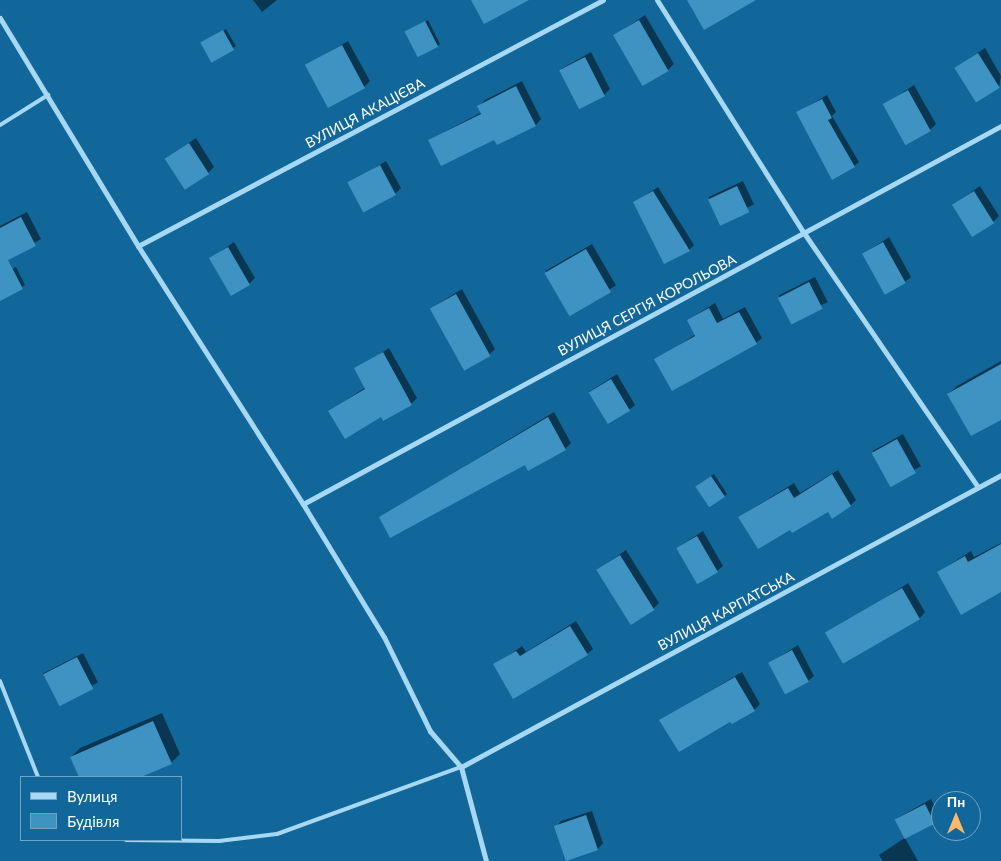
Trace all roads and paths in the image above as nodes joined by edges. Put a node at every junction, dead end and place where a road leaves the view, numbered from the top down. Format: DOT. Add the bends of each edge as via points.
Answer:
graph roads {
  1 [pos="603,0"];
  2 [pos="656,0"];
  3 [pos="0,18"];
  4 [pos="48,95"];
  5 [pos="0,126"];
  6 [pos="1001,126"];
  7 [pos="804,233"];
  8 [pos="138,246"];
  9 [pos="1001,475"];
  10 [pos="978,487"];
  11 [pos="303,504"];
  12 [pos="0,681"];
  13 [pos="461,767"];
  14 [pos="38,776"];
  15 [pos="182,841"];
  16 [pos="486,861"];
  1 -- 8 [label="street, ВУЛИЦЯ АКАЦІЄВА"];
  2 -- 7 [label="street"];
  3 -- 4 [label="street"];
  4 -- 5 [label="lane"];
  4 -- 8 [label="street"];
  6 -- 7 [label="street, ВУЛИЦЯ СЕРГІЯ КОРОЛЬОВА"];
  7 -- 10 [label="street"];
  7 -- 11 [label="street, ВУЛИЦЯ СЕРГІЯ КОРОЛЬОВА"];
  8 -- 11 [label="street"];
  9 -- 10 [label="street, ВУЛИЦЯ КАРПАТСЬКА"];
  10 -- 13 [label="street, ВУЛИЦЯ КАРПАТСЬКА"];
  11 -- 13 [label="street" via="384,637 430,731"];
  12 -- 14 [label="lane"];
  13 -- 15 [label="lane" via="277,834 219,841"];
  13 -- 16 [label="street"];
}
